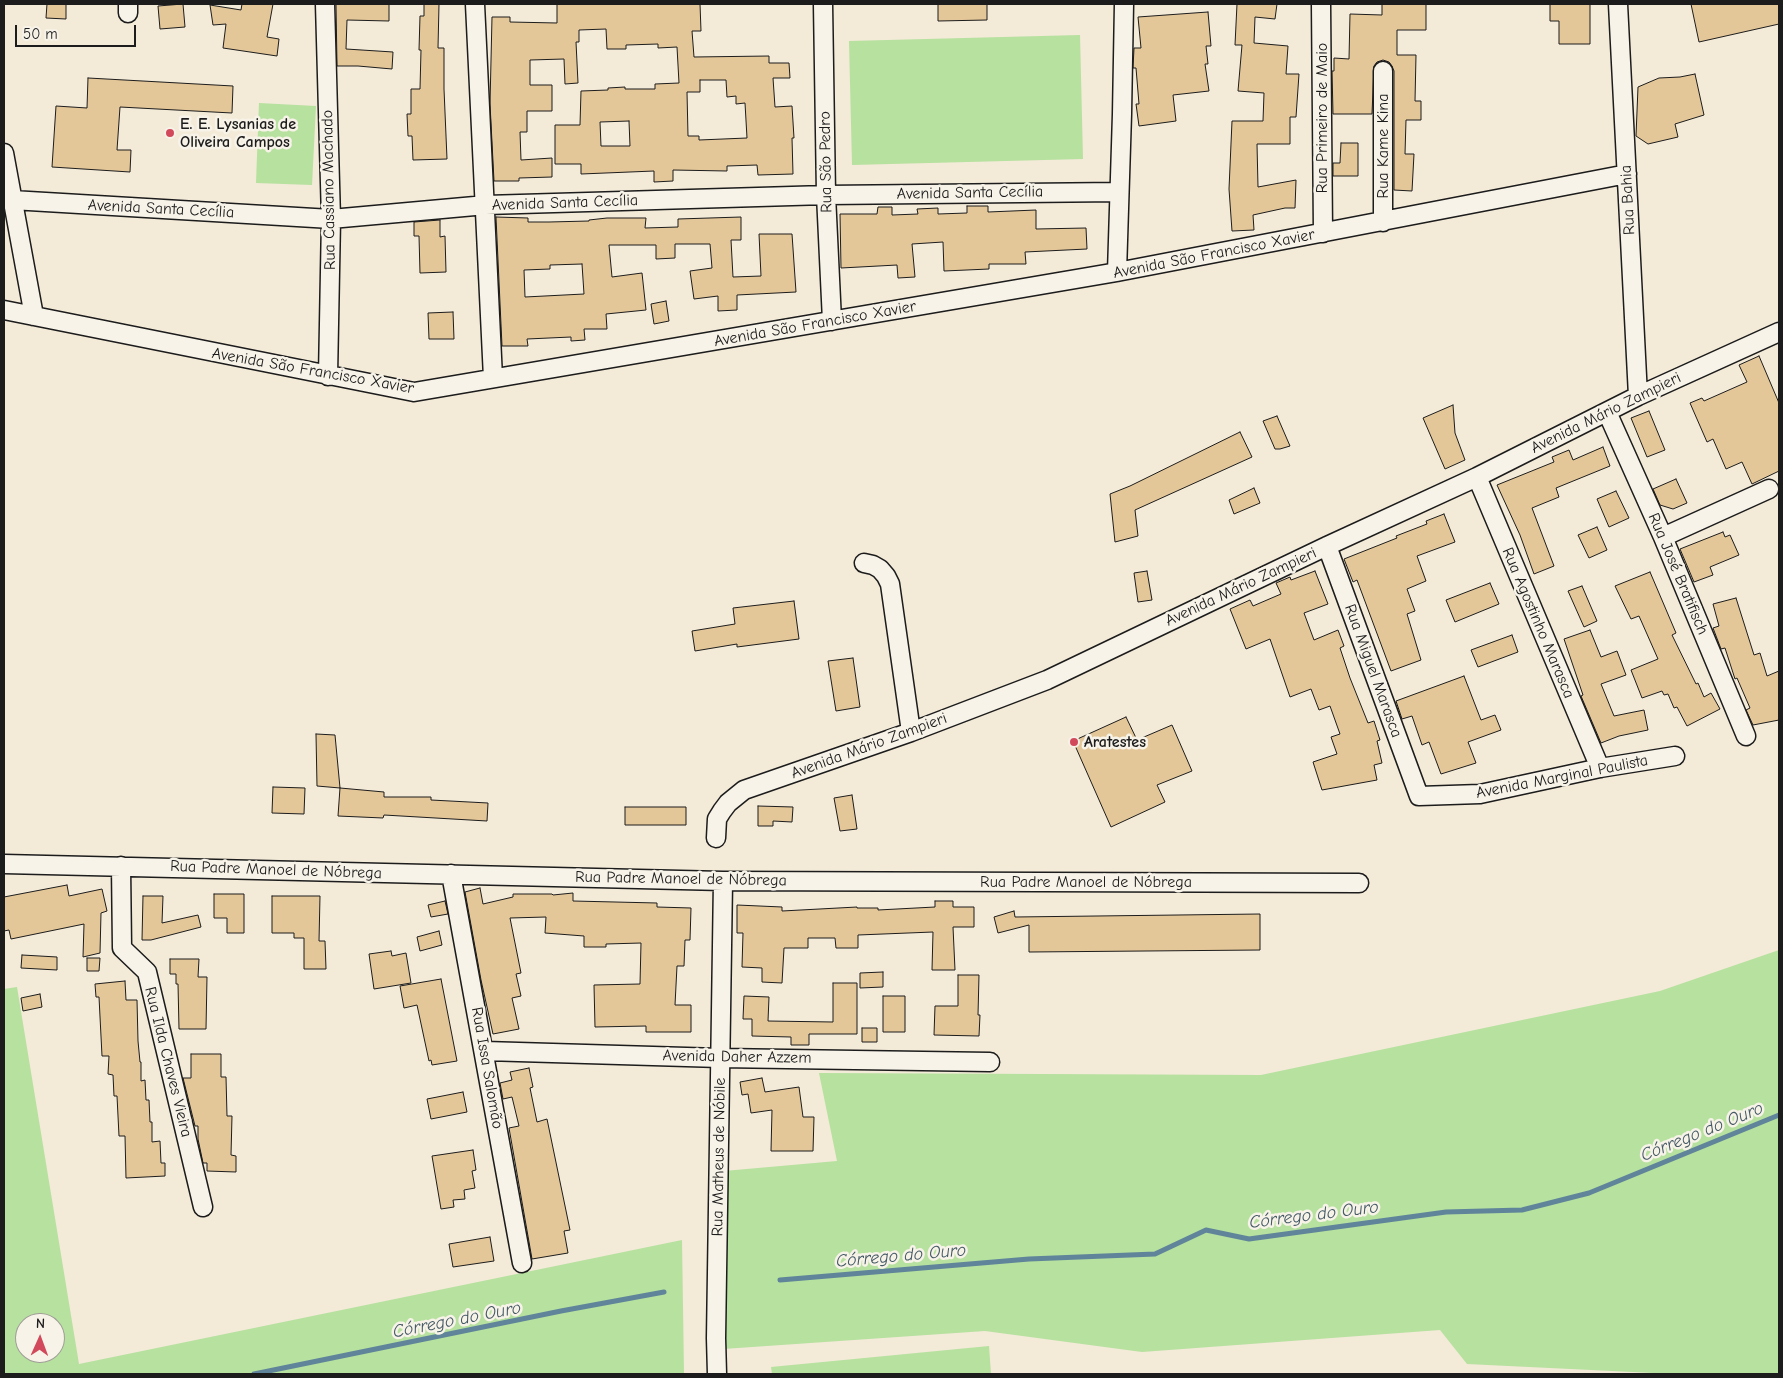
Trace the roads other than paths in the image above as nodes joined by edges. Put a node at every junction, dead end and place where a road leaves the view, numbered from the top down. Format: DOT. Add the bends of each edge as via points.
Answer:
graph roads {
  1 [pos="325,4"];
  2 [pos="476,4"];
  3 [pos="823,4"];
  4 [pos="1124,4"];
  5 [pos="1321,4"];
  6 [pos="1618,4"];
  7 [pos="1383,71"];
  8 [pos="4,153"];
  9 [pos="1627,174"];
  10 [pos="1119,192"];
  11 [pos="826,195"];
  12 [pos="12,200"];
  13 [pos="486,205"];
  14 [pos="331,219"];
  15 [pos="1383,222"];
  16 [pos="1323,233"];
  17 [pos="1117,272"];
  18 [pos="4,310"];
  19 [pos="34,316"];
  20 [pos="832,321"];
  21 [pos="1779,332"];
  22 [pos="328,376"];
  23 [pos="494,378"];
  24 [pos="1638,396"];
  25 [pos="1607,412"];
  26 [pos="1477,477"];
  27 [pos="1769,489"];
  28 [pos="1663,537"];
  29 [pos="1327,546"];
  30 [pos="864,563"];
  31 [pos="911,732"];
  32 [pos="1746,736"];
  33 [pos="1675,756"];
  34 [pos="1600,768"];
  35 [pos="1419,796"];
  36 [pos="716,838"];
  37 [pos="4,864"];
  38 [pos="121,866"];
  39 [pos="451,874"];
  40 [pos="723,881"];
  41 [pos="1358,883"];
  42 [pos="485,1051"];
  43 [pos="720,1058"];
  44 [pos="990,1062"];
  45 [pos="203,1208"];
  46 [pos="522,1263"];
  47 [pos="718,1374"];
  1 -- 14 [label="street, Rua Cassiano Machado"];
  2 -- 13 [label="street"];
  3 -- 11 [label="street, Rua São Pedro"];
  4 -- 10 [label="street"];
  5 -- 16 [label="street, Rua Primeiro de Maio"];
  6 -- 9 [label="street, Rua Bahia"];
  7 -- 15 [label="street, Rua Kame Kina"];
  8 -- 12 [label="street"];
  9 -- 15 [label="street, Avenida São Francisco Xavier"];
  9 -- 24 [label="street, Rua Bahia"];
  10 -- 11 [label="street, Avenida Santa Cecília"];
  10 -- 17 [label="street"];
  11 -- 13 [label="street, Avenida Santa Cecília"];
  11 -- 20 [label="street, Rua São Pedro"];
  12 -- 14 [label="street, Avenida Santa Cecília"];
  12 -- 19 [label="street"];
  13 -- 14 [label="street, Avenida Santa Cecília"];
  13 -- 23 [label="street"];
  14 -- 22 [label="street, Rua Cassiano Machado"];
  15 -- 16 [label="street, Avenida São Francisco Xavier"];
  16 -- 17 [label="street, Avenida São Francisco Xavier"];
  17 -- 20 [label="street, Avenida São Francisco Xavier"];
  18 -- 19 [label="street, Avenida São Francisco Xavier"];
  19 -- 22 [label="street, Avenida São Francisco Xavier"];
  20 -- 23 [label="street, Avenida São Francisco Xavier"];
  21 -- 24 [label="street, Avenida Mário Zampieri"];
  22 -- 23 [label="street, Avenida São Francisco Xavier" via="414,392"];
  24 -- 25 [label="street, Avenida Mário Zampieri"];
  25 -- 26 [label="street, Avenida Mário Zampieri"];
  25 -- 28 [label="street, Rua José Bratifisch"];
  26 -- 29 [label="street, Avenida Mário Zampieri"];
  26 -- 34 [label="street, Rua Agostinho Marasca"];
  27 -- 28 [label="street"];
  28 -- 32 [label="street, Rua José Bratifisch"];
  29 -- 31 [label="street, Avenida Mário Zampieri" via="1046,680"];
  29 -- 35 [label="street, Rua Miguel Marasca"];
  30 -- 31 [label="street" via="880,569 890,584"];
  31 -- 36 [label="street, Avenida Mário Zampieri" via="744,790 722,810"];
  33 -- 34 [label="street, Avenida Marginal Paulista"];
  34 -- 35 [label="street, Avenida Marginal Paulista" via="1480,794"];
  37 -- 38 [label="street, Rua Padre Manoel de Nóbrega"];
  38 -- 39 [label="street, Rua Padre Manoel de Nóbrega"];
  38 -- 45 [label="street, Rua Ilda Chaves Vieira" via="122,948 146,972"];
  39 -- 40 [label="street, Rua Padre Manoel de Nóbrega"];
  39 -- 42 [label="street, Rua Issa Salomão"];
  40 -- 41 [label="street, Rua Padre Manoel de Nóbrega"];
  40 -- 43 [label="street, Rua Matheus de Nóbile"];
  42 -- 43 [label="street, Avenida Daher Azzem"];
  42 -- 46 [label="street, Rua Issa Salomão"];
  43 -- 44 [label="street, Avenida Daher Azzem"];
  43 -- 47 [label="street, Rua Matheus de Nóbile"];
}
